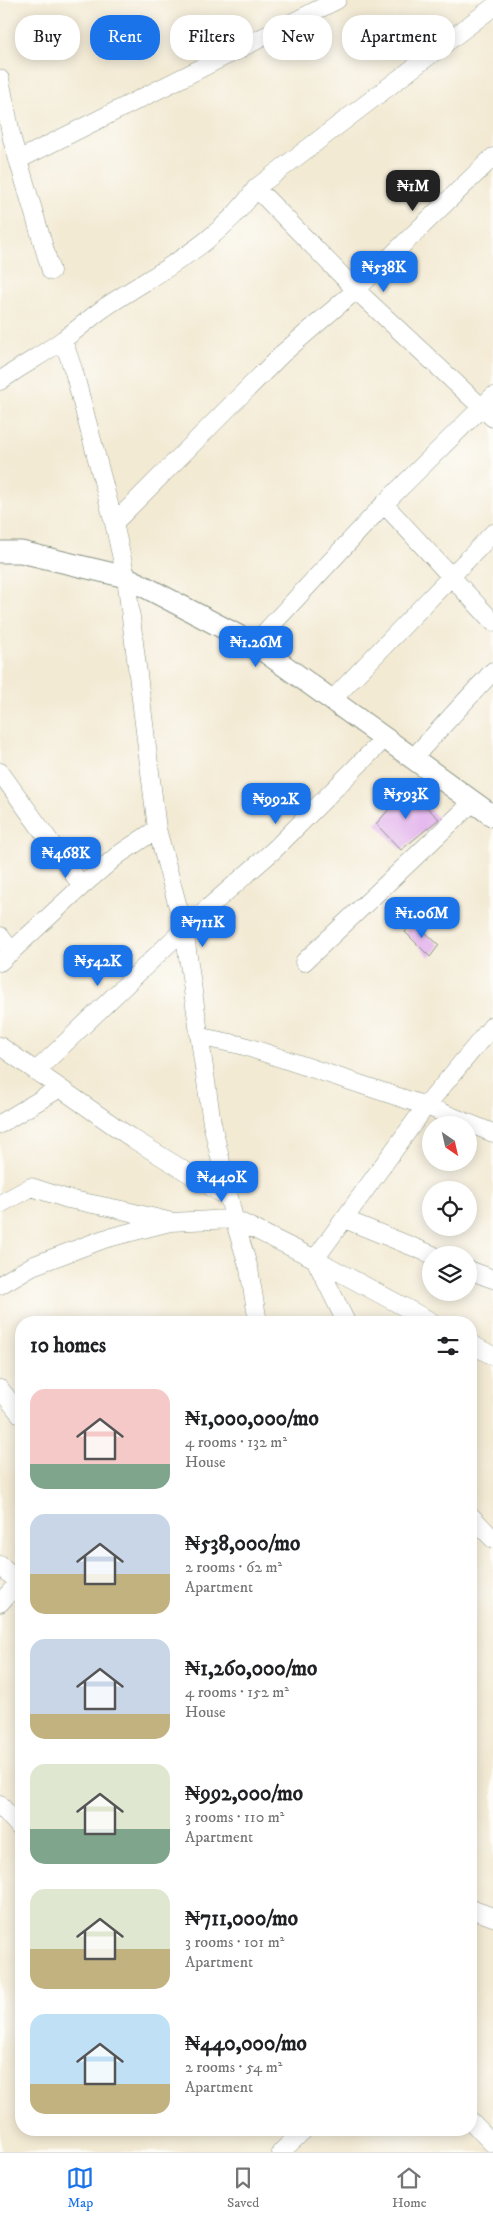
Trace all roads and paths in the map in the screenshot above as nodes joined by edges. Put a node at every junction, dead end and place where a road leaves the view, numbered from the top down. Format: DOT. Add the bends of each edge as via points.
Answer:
graph roads {
  1 [pos="337,0"];
  2 [pos="493,7"];
  3 [pos="0,79"];
  4 [pos="493,157"];
  5 [pos="18,160"];
  6 [pos="256,188"];
  7 [pos="52,271"];
  8 [pos="356,290"];
  9 [pos="63,340"];
  10 [pos="0,381"];
  11 [pos="489,407"];
  12 [pos="384,504"];
  13 [pos="114,523"];
  14 [pos="493,533"];
  15 [pos="0,552"];
  16 [pos="451,576"];
  17 [pos="126,577"];
  18 [pos="493,622"];
  19 [pos="254,644"];
  20 [pos="493,671"];
  21 [pos="332,700"];
  22 [pos="385,738"];
  23 [pos="413,758"];
  24 [pos="0,772"];
  25 [pos="473,802"];
  26 [pos="492,814"];
  27 [pos="157,829"];
  28 [pos="82,886"];
  29 [pos="184,929"];
  30 [pos="0,936"];
  31 [pos="6,957"];
  32 [pos="304,962"];
  33 [pos="493,1025"];
  34 [pos="201,1036"];
  35 [pos="0,1046"];
  36 [pos="36,1071"];
  37 [pos="60,1088"];
  38 [pos="426,1106"];
  39 [pos="0,1124"];
  40 [pos="493,1133"];
  41 [pos="229,1198"];
  42 [pos="0,1204"];
  43 [pos="234,1219"];
  44 [pos="344,1219"];
  45 [pos="170,1222"];
  46 [pos="422,1251"];
  47 [pos="315,1259"];
  48 [pos="477,1273"];
  49 [pos="493,1279"];
  50 [pos="0,1285"];
  51 [pos="257,1316"];
  52 [pos="343,1316"];
  53 [pos="413,1316"];
  54 [pos="477,1347"];
  55 [pos="493,1356"];
  56 [pos="0,1388"];
  57 [pos="15,1407"];
  58 [pos="0,1565"];
  59 [pos="15,1578"];
  60 [pos="15,1587"];
  61 [pos="0,1603"];
  62 [pos="477,1911"];
  63 [pos="493,1917"];
  64 [pos="477,2127"];
  65 [pos="298,2136"];
  66 [pos="493,2142"];
  67 [pos="281,2152"];
  68 [pos="487,2152"];
  1 -- 5 [label="street"];
  2 -- 6 [label="street"];
  3 -- 5 [label="street"];
  4 -- 8 [label="street"];
  5 -- 7 [label="street"];
  6 -- 8 [label="street"];
  6 -- 9 [label="street" via="209,240 102,309"];
  8 -- 11 [label="street"];
  8 -- 13 [label="street" via="282,354"];
  9 -- 10 [label="street"];
  9 -- 13 [label="street"];
  11 -- 12 [label="street"];
  12 -- 16 [label="street"];
  12 -- 19 [label="street"];
  13 -- 17 [label="street"];
  14 -- 16 [label="street"];
  15 -- 17 [label="main road" via="21,552"];
  16 -- 18 [label="street"];
  16 -- 21 [label="street"];
  17 -- 19 [label="main road"];
  17 -- 27 [label="street"];
  19 -- 21 [label="main road"];
  20 -- 23 [label="street"];
  21 -- 22 [label="main road"];
  22 -- 23 [label="main road"];
  22 -- 29 [label="street" via="275,849"];
  23 -- 25 [label="main road"];
  24 -- 28 [label="street"];
  25 -- 26 [label="main road"];
  25 -- 32 [label="street"];
  27 -- 28 [label="street" via="118,855"];
  27 -- 29 [label="street"];
  28 -- 31 [label="street"];
  29 -- 34 [label="street"];
  29 -- 36 [label="street"];
  30 -- 31 [label="street"];
  33 -- 38 [label="street"];
  34 -- 38 [label="street" via="241,1045"];
  34 -- 41 [label="street" via="212,1124"];
  35 -- 36 [label="street"];
  36 -- 37 [label="street"];
  37 -- 39 [label="street"];
  37 -- 41 [label="street" via="130,1137"];
  38 -- 40 [label="street"];
  38 -- 44 [label="street"];
  41 -- 43 [label="street"];
  42 -- 45 [label="street" via="31,1187 68,1199"];
  43 -- 45 [label="street"];
  43 -- 47 [label="street"];
  43 -- 51 [label="street"];
  44 -- 46 [label="street"];
  44 -- 47 [label="street"];
  45 -- 50 [label="street" via="104,1240 32,1266"];
  47 -- 52 [label="street"];
  47 -- 53 [label="street"];
  48 -- 49 [label="street"];
  54 -- 55 [label="street"];
  56 -- 57 [label="street"];
  58 -- 59 [label="street"];
  60 -- 61 [label="street"];
  62 -- 63 [label="street"];
  64 -- 66 [label="street"];
  65 -- 67 [label="street"];
  66 -- 68 [label="street"];
}
